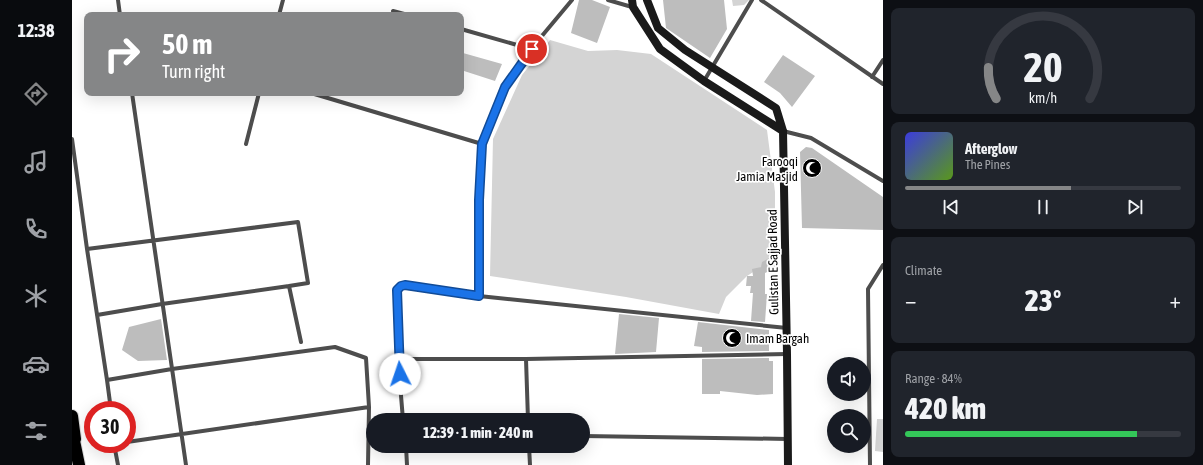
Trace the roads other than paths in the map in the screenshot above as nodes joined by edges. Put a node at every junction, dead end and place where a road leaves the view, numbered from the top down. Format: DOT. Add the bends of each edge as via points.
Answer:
graph roads {
  1 [pos="118,0"];
  2 [pos="283,0"];
  3 [pos="572,0"];
  4 [pos="608,0"];
  5 [pos="647,0"];
  6 [pos="752,0"];
  7 [pos="761,0"];
  8 [pos="632,3"];
  9 [pos="393,11"];
  10 [pos="120,12"];
  11 [pos="280,12"];
  12 [pos="397,12"];
  13 [pos="464,30"];
  14 [pos="532,49"];
  15 [pos="883,60"];
  16 [pos="712,68"];
  17 [pos="872,77"];
  18 [pos="704,81"];
  19 [pos="883,84"];
  20 [pos="132,96"];
  21 [pos="258,96"];
  22 [pos="321,96"];
  23 [pos="783,131"];
  24 [pos="72,139"];
  25 [pos="246,144"];
  26 [pos="482,144"];
  27 [pos="883,181"];
  28 [pos="153,240"];
  29 [pos="87,249"];
  30 [pos="883,265"];
  31 [pos="289,286"];
  32 [pos="479,296"];
  33 [pos="162,304"];
  34 [pos="97,315"];
  35 [pos="786,328"];
  36 [pos="301,342"];
  37 [pos="787,354"];
  38 [pos="398,359"];
  39 [pos="526,359"];
  40 [pos="172,369"];
  41 [pos="108,380"];
  42 [pos="110,401"];
  43 [pos="369,407"];
  44 [pos="402,413"];
  45 [pos="528,413"];
  46 [pos="72,416"];
  47 [pos="72,430"];
  48 [pos="181,434"];
  49 [pos="590,436"];
  50 [pos="788,439"];
  51 [pos="136,441"];
  52 [pos="75,444"];
  53 [pos="116,453"];
  54 [pos="406,453"];
  55 [pos="529,453"];
  56 [pos="79,465"];
  57 [pos="118,465"];
  58 [pos="186,465"];
  59 [pos="368,465"];
  60 [pos="407,465"];
  61 [pos="530,465"];
  62 [pos="788,465"];
  63 [pos="870,465"];
  1 -- 10 [label="street"];
  2 -- 11 [label="street"];
  3 -- 14 [label="street"];
  4 -- 8 [label="street"];
  5 -- 16 [label="street, Gulistan E Sajjad Road" via="658,28 684,50"];
  6 -- 16 [label="street"];
  7 -- 17 [label="street"];
  8 -- 18 [label="street" via="660,49"];
  9 -- 12 [label="street"];
  13 -- 14 [label="street"];
  14 -- 26 [label="street" via="505,87"];
  15 -- 17 [label="street"];
  16 -- 18 [label="street"];
  16 -- 23 [label="street, Gulistan E Sajjad Road" via="776,108"];
  17 -- 19 [label="street"];
  18 -- 23 [label="street"];
  20 -- 28 [label="street"];
  21 -- 25 [label="street"];
  22 -- 26 [label="street"];
  23 -- 27 [label="street" via="810,138"];
  23 -- 35 [label="street, Gulistan E Sajjad Road"];
  24 -- 29 [label="street"];
  26 -- 32 [label="street"];
  28 -- 29 [label="street"];
  28 -- 31 [label="street" via="298,222 308,283"];
  28 -- 33 [label="street"];
  29 -- 34 [label="street"];
  30 -- 63 [label="street" via="868,288"];
  31 -- 33 [label="street"];
  31 -- 36 [label="street"];
  32 -- 35 [label="street"];
  32 -- 38 [label="street" via="401,286 397,290"];
  33 -- 34 [label="street"];
  33 -- 40 [label="street"];
  34 -- 41 [label="street"];
  35 -- 37 [label="street, Gulistan E Sajjad Road"];
  37 -- 39 [label="street"];
  37 -- 50 [label="street, Gulistan E Sajjad Road"];
  38 -- 39 [label="street"];
  38 -- 44 [label="street"];
  39 -- 45 [label="street"];
  40 -- 41 [label="street"];
  40 -- 43 [label="street" via="335,347 366,358"];
  40 -- 48 [label="street"];
  41 -- 42 [label="street"];
  43 -- 48 [label="street"];
  43 -- 59 [label="street"];
  46 -- 52 [label="highway"];
  47 -- 52 [label="highway"];
  48 -- 51 [label="street"];
  48 -- 58 [label="street"];
  49 -- 50 [label="street"];
  50 -- 62 [label="street, Gulistan E Sajjad Road"];
  52 -- 56 [label="highway"];
  53 -- 57 [label="street"];
  54 -- 60 [label="street"];
  55 -- 61 [label="street"];
}
